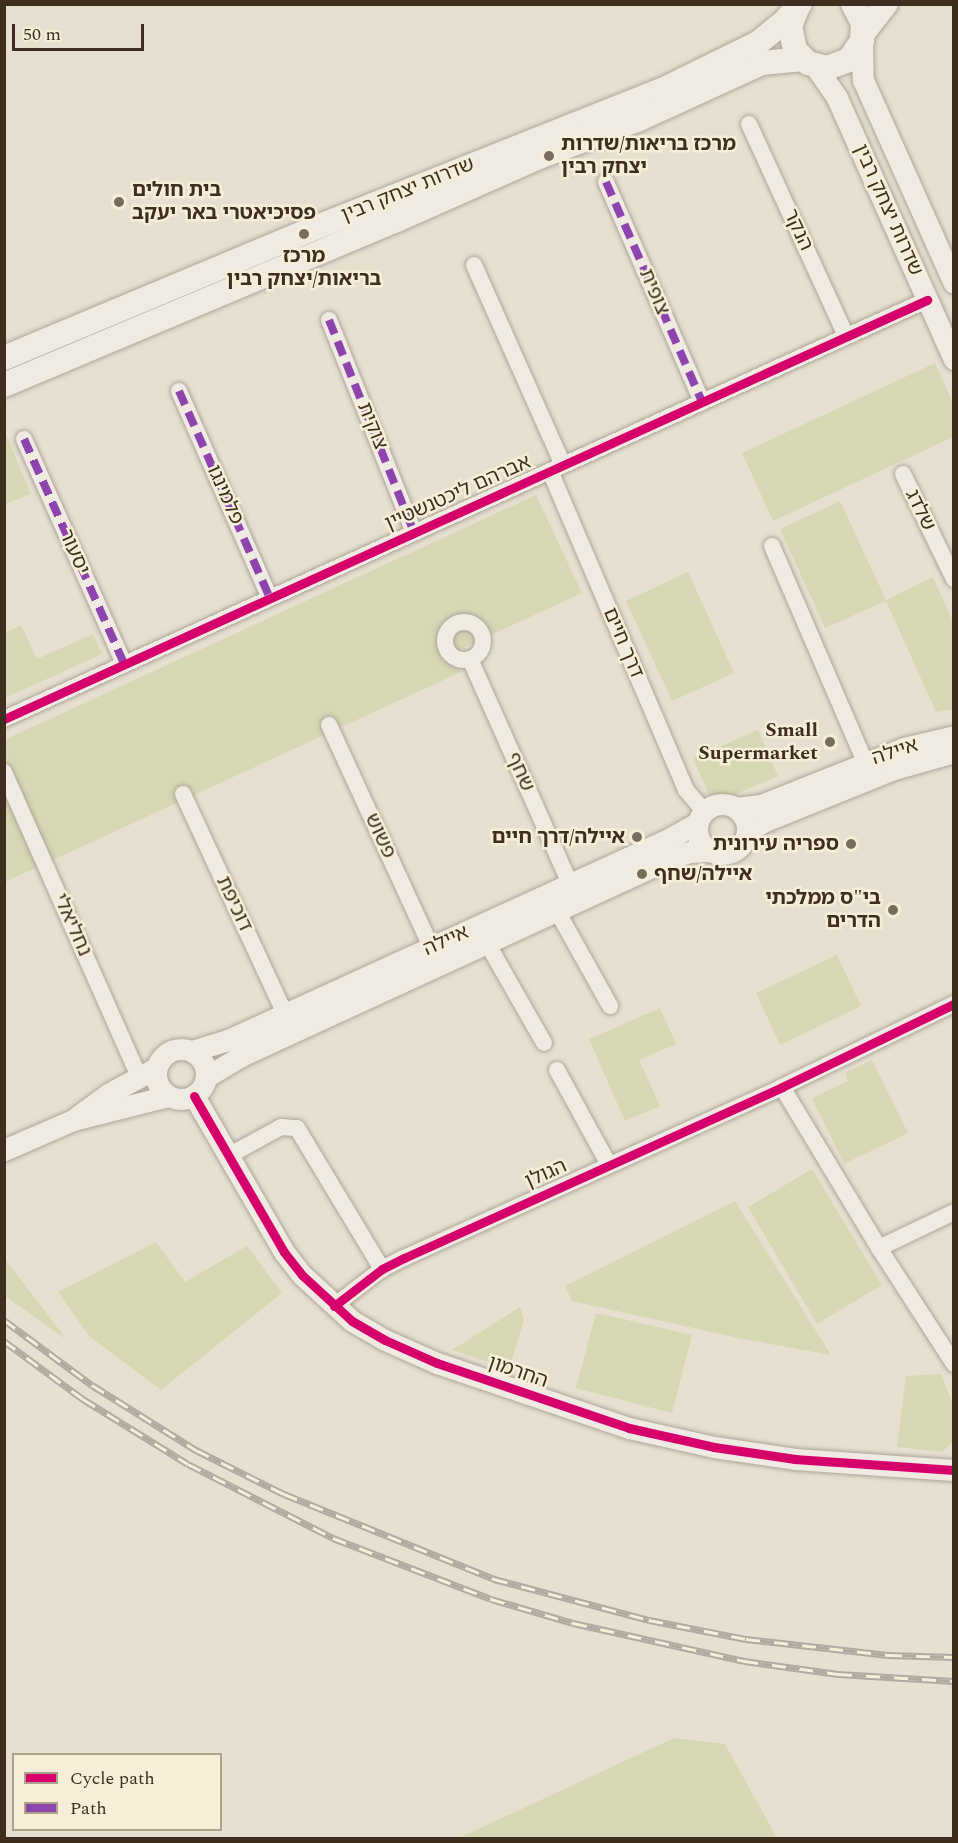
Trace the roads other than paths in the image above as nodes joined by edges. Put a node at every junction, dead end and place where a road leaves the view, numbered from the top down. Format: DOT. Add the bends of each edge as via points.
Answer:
graph roads {
  1 [pos="800,4"];
  2 [pos="853,4"];
  3 [pos="886,4"];
  4 [pos="863,37"];
  5 [pos="809,62"];
  6 [pos="749,124"];
  7 [pos="606,182"];
  8 [pos="474,265"];
  9 [pos="954,283"];
  10 [pos="927,300"];
  11 [pos="329,320"];
  12 [pos="846,336"];
  13 [pos="4,358"];
  14 [pos="954,359"];
  15 [pos="4,385"];
  16 [pos="179,391"];
  17 [pos="702,402"];
  18 [pos="24,439"];
  19 [pos="556,468"];
  20 [pos="903,474"];
  21 [pos="414,533"];
  22 [pos="772,546"];
  23 [pos="954,579"];
  24 [pos="270,598"];
  25 [pos="470,659"];
  26 [pos="124,664"];
  27 [pos="4,719"];
  28 [pos="328,724"];
  29 [pos="954,736"];
  30 [pos="954,752"];
  31 [pos="865,762"];
  32 [pos="4,772"];
  33 [pos="183,794"];
  34 [pos="736,808"];
  35 [pos="700,817"];
  36 [pos="747,831"];
  37 [pos="709,850"];
  38 [pos="570,884"];
  39 [pos="557,910"];
  40 [pos="487,943"];
  41 [pos="431,948"];
  42 [pos="954,1004"];
  43 [pos="610,1006"];
  44 [pos="285,1014"];
  45 [pos="544,1043"];
  46 [pos="192,1051"];
  47 [pos="557,1070"];
  48 [pos="148,1074"];
  49 [pos="206,1077"];
  50 [pos="782,1087"];
  51 [pos="168,1096"];
  52 [pos="194,1096"];
  53 [pos="73,1120"];
  54 [pos="4,1150"];
  55 [pos="228,1156"];
  56 [pos="609,1165"];
  57 [pos="954,1212"];
  58 [pos="879,1248"];
  59 [pos="382,1269"];
  60 [pos="334,1306"];
  61 [pos="954,1364"];
  62 [pos="954,1470"];
  1 -- 5 [label="main road" via="793,14 790,38"];
  1 -- 13 [label="main road, שדרות יצחק רבין" via="758,43 660,91 320,226"];
  2 -- 4 [label="main road" via="863,23"];
  3 -- 4 [label="main road"];
  4 -- 5 [label="main road" via="857,52 838,66"];
  4 -- 9 [label="street, שדרות יצחק רבין" via="863,80"];
  5 -- 10 [label="street, שדרות יצחק רבין" via="837,98"];
  5 -- 15 [label="main road, שדרות יצחק רבין" via="762,63 616,129 538,157"];
  6 -- 12 [label="street, הנקר"];
  7 -- 17 [label="street, צופית"];
  8 -- 19 [label="street, דרך חיים"];
  10 -- 12 [label="street, אברהם ליכטנשטיין"];
  10 -- 14 [label="street, שדרות יצחק רבין"];
  11 -- 21 [label="street, צוקית"];
  12 -- 17 [label="street, אברהם ליכטנשטיין"];
  16 -- 24 [label="street, פלמינגו"];
  17 -- 19 [label="street, אברהם ליכטנשטיין"];
  18 -- 26 [label="street, יסעור"];
  19 -- 21 [label="street, אברהם ליכטנשטיין"];
  19 -- 35 [label="street, דרך חיים"];
  20 -- 23 [label="street, שלדג"];
  21 -- 24 [label="street, אברהם ליכטנשטיין"];
  22 -- 31 [label="street"];
  24 -- 26 [label="street, אברהם ליכטנשטיין"];
  25 -- 38 [label="street, שחף"];
  26 -- 27 [label="street, אברהם ליכטנשטיין"];
  28 -- 41 [label="street, פשוש"];
  29 -- 31 [label="street, איילה" via="904,747"];
  30 -- 36 [label="street, איילה" via="891,770 765,820"];
  31 -- 34 [label="street, איילה" via="761,805"];
  32 -- 48 [label="street, נחליאלי"];
  33 -- 44 [label="street, דוכיפת"];
  34 -- 35 [label="street" via="716,804"];
  34 -- 36 [label="street" via="745,819"];
  35 -- 37 [label="street" via="698,838"];
  35 -- 38 [label="street, איילה" via="663,842"];
  36 -- 37 [label="street" via="735,851 720,854"];
  37 -- 39 [label="street, איילה" via="667,860"];
  38 -- 41 [label="street, איילה"];
  39 -- 40 [label="street, איילה"];
  39 -- 43 [label="street"];
  40 -- 45 [label="street"];
  40 -- 49 [label="street, איילה" via="241,1056"];
  41 -- 44 [label="street, איילה"];
  42 -- 50 [label="street, הגולן"];
  44 -- 46 [label="street, איילה" via="228,1040"];
  46 -- 48 [label="street" via="169,1052"];
  46 -- 49 [label="street" via="203,1062"];
  47 -- 56 [label="street"];
  48 -- 51 [label="street"];
  48 -- 53 [label="street" via="108,1094"];
  49 -- 52 [label="street"];
  50 -- 56 [label="street, הגולן"];
  50 -- 58 [label="street"];
  51 -- 52 [label="street" via="179,1100"];
  51 -- 53 [label="street"];
  52 -- 55 [label="street, החרמון"];
  53 -- 54 [label="street"];
  55 -- 59 [label="street" via="281,1128 297,1128"];
  55 -- 60 [label="street, החרמון" via="284,1252"];
  56 -- 59 [label="street, הגולן"];
  57 -- 58 [label="street"];
  58 -- 61 [label="street"];
  59 -- 60 [label="street, הגולן"];
  60 -- 62 [label="street, החרמון" via="385,1340 437,1363 628,1428 795,1459"];
}
